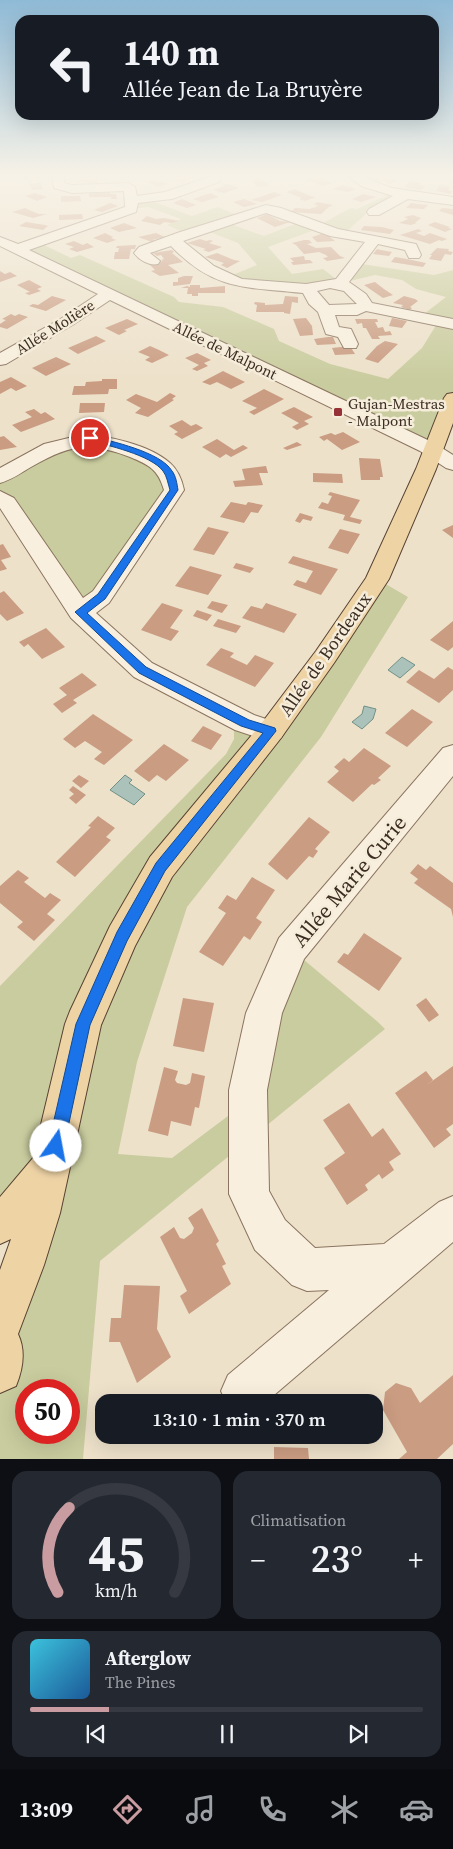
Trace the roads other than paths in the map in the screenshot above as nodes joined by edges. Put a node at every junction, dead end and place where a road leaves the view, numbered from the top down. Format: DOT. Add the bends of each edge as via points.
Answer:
graph roads {
  1 [pos="9,245"];
  2 [pos="29,245"];
  3 [pos="159,245"];
  4 [pos="178,245"];
  5 [pos="371,245"];
  6 [pos="403,245"];
  7 [pos="18,249"];
  8 [pos="414,255"];
  9 [pos="153,260"];
  10 [pos="341,283"];
  11 [pos="308,289"];
  12 [pos="109,294"];
  13 [pos="364,306"];
  14 [pos="325,310"];
  15 [pos="453,324"];
  16 [pos="350,344"];
  17 [pos="0,360"];
  18 [pos="453,398"];
  19 [pos="445,459"];
  20 [pos="0,478"];
  21 [pos="0,497"];
  22 [pos="80,612"];
  23 [pos="271,731"];
  24 [pos="453,756"];
  25 [pos="52,1163"];
  26 [pos="453,1216"];
  27 [pos="0,1223"];
  28 [pos="392,1265"];
  29 [pos="0,1325"];
  30 [pos="0,1343"];
  31 [pos="0,1370"];
  32 [pos="244,1391"];
  1 -- 7 [label="street, Allée de Malpont"];
  2 -- 7 [label="street"];
  3 -- 9 [label="street" via="141,253"];
  4 -- 11 [label="street" via="218,276 237,283"];
  5 -- 10 [label="street"];
  6 -- 8 [label="street" via="411,247"];
  7 -- 12 [label="street, Allée de Malpont"];
  10 -- 11 [label="street"];
  10 -- 13 [label="street" via="365,301"];
  11 -- 14 [label="street"];
  12 -- 17 [label="street, Allée Molière"];
  12 -- 19 [label="street, Allée de Malpont" via="427,447"];
  13 -- 14 [label="street" via="357,310"];
  13 -- 15 [label="street"];
  14 -- 16 [label="street" via="332,331 345,333"];
  18 -- 19 [label="main road, Allée de Bordeaux"];
  19 -- 23 [label="main road, Allée de Bordeaux" via="426,468 377,579"];
  20 -- 22 [label="street" via="60,444 90,438 121,445 160,463 169,472 174,490 101,597"];
  21 -- 22 [label="street" via="7,502"];
  22 -- 23 [label="street" via="143,670 245,723"];
  23 -- 25 [label="main road, Allée de Bordeaux" via="161,867 122,937 83,1024"];
  24 -- 28 [label="street, Allée Marie Curie" via="291,950 264,1014 248,1090 249,1194 270,1235 307,1270"];
  25 -- 27 [label="main road, Allée de Bordeaux" via="18,1209"];
  25 -- 29 [label="main road, Allée de Bordeaux" via="23,1265"];
  26 -- 28 [label="street"];
  28 -- 32 [label="street"];
  30 -- 31 [label="main road"];
}
